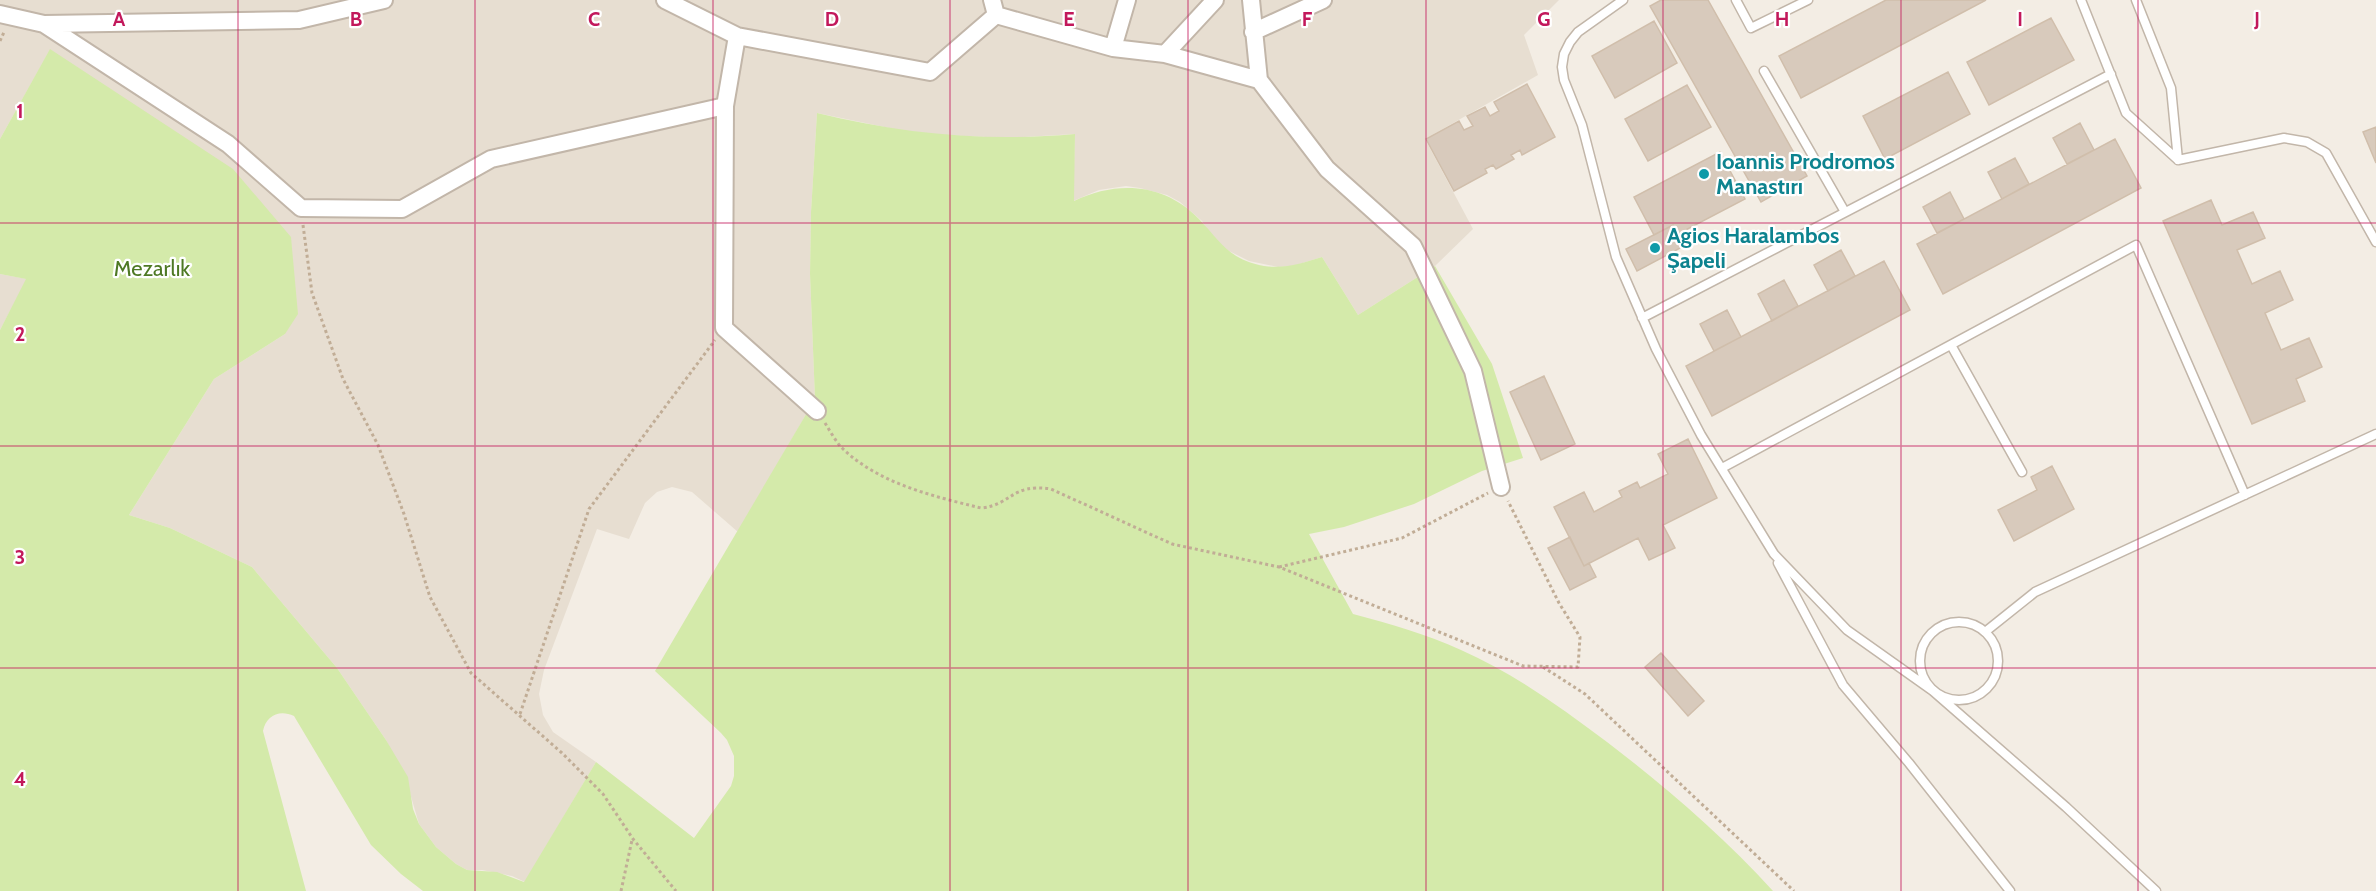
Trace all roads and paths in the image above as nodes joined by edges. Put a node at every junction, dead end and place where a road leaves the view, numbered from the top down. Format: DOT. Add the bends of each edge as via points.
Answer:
graph roads {
  1 [pos="384,0"];
  2 [pos="665,0"];
  3 [pos="1127,0"];
  4 [pos="1215,0"];
  5 [pos="1251,0"];
  6 [pos="1323,0"];
  7 [pos="1623,0"];
  8 [pos="1736,0"];
  9 [pos="1808,0"];
  10 [pos="2081,0"];
  11 [pos="2136,0"];
  12 [pos="994,7"];
  13 [pos="0,14"];
  14 [pos="44,24"];
  15 [pos="1254,32"];
  16 [pos="737,36"];
  17 [pos="1113,48"];
  18 [pos="1165,54"];
  19 [pos="1764,71"];
  20 [pos="2111,74"];
  21 [pos="1259,80"];
  22 [pos="725,106"];
  23 [pos="2178,160"];
  24 [pos="301,208"];
  25 [pos="1845,213"];
  26 [pos="2376,242"];
  27 [pos="1642,318"];
  28 [pos="723,328"];
  29 [pos="1951,345"];
  30 [pos="817,411"];
  31 [pos="2376,434"];
  32 [pos="1722,468"];
  33 [pos="2022,472"];
  34 [pos="1501,486"];
  35 [pos="2245,495"];
  36 [pos="1774,554"];
  37 [pos="1279,567"];
  38 [pos="1985,632"];
  39 [pos="1541,666"];
  40 [pos="1934,691"];
  41 [pos="520,714"];
  42 [pos="633,839"];
  43 [pos="621,891"];
  44 [pos="676,891"];
  45 [pos="1794,891"];
  46 [pos="2010,891"];
  47 [pos="2156,891"];
  1 -- 14 [label="street" via="299,20"];
  2 -- 16 [label="street"];
  3 -- 17 [label="street"];
  4 -- 18 [label="street"];
  5 -- 15 [label="street"];
  6 -- 15 [label="street"];
  7 -- 27 [label="lane" via="1578,32 1564,54 1562,66 1582,124 1616,257"];
  8 -- 9 [label="lane" via="1751,28"];
  10 -- 20 [label="lane"];
  11 -- 23 [label="lane" via="2171,88"];
  12 -- 16 [label="street" via="930,72"];
  12 -- 17 [label="street"];
  13 -- 14 [label="street"];
  14 -- 24 [label="street" via="228,144"];
  15 -- 21 [label="street"];
  16 -- 22 [label="street"];
  17 -- 18 [label="street"];
  18 -- 21 [label="street"];
  19 -- 25 [label="lane"];
  20 -- 23 [label="lane" via="2126,113"];
  20 -- 25 [label="lane"];
  21 -- 34 [label="street" via="1327,169 1413,246 1473,371"];
  22 -- 24 [label="street" via="492,159 402,209"];
  22 -- 28 [label="street"];
  23 -- 26 [label="lane" via="2284,138 2307,142 2326,153"];
  24 -- 41 [label="path" via="312,293 343,379 382,455 430,597 471,673"];
  25 -- 27 [label="lane"];
  27 -- 32 [label="lane"];
  28 -- 30 [label="street"];
  28 -- 41 [label="path" via="589,509"];
  29 -- 32 [label="lane"];
  29 -- 33 [label="lane"];
  29 -- 35 [label="lane" via="2136,245"];
  30 -- 37 [label="path" via="840,446 873,472 912,488 981,508 992,507 1023,489 1051,489 1172,544"];
  31 -- 35 [label="lane"];
  32 -- 36 [label="lane"];
  34 -- 37 [label="path" via="1402,538"];
  34 -- 39 [label="path" via="1558,603 1580,637 1578,667"];
  35 -- 38 [label="lane" via="2035,592"];
  36 -- 40 [label="lane" via="1847,630"];
  36 -- 46 [label="lane" via="1843,685"];
  37 -- 39 [label="path" via="1523,666"];
  38 -- 40 [label="lane" via="1995,647 1998,666 1985,690 1959,700"];
  38 -- 40 [label="lane" via="1959,623 1933,632 1920,657 1923,675"];
  39 -- 45 [label="path" via="1585,694"];
  40 -- 47 [label="lane"];
  41 -- 42 [label="path" via="603,794"];
  42 -- 43 [label="path"];
  42 -- 44 [label="path"];
}
